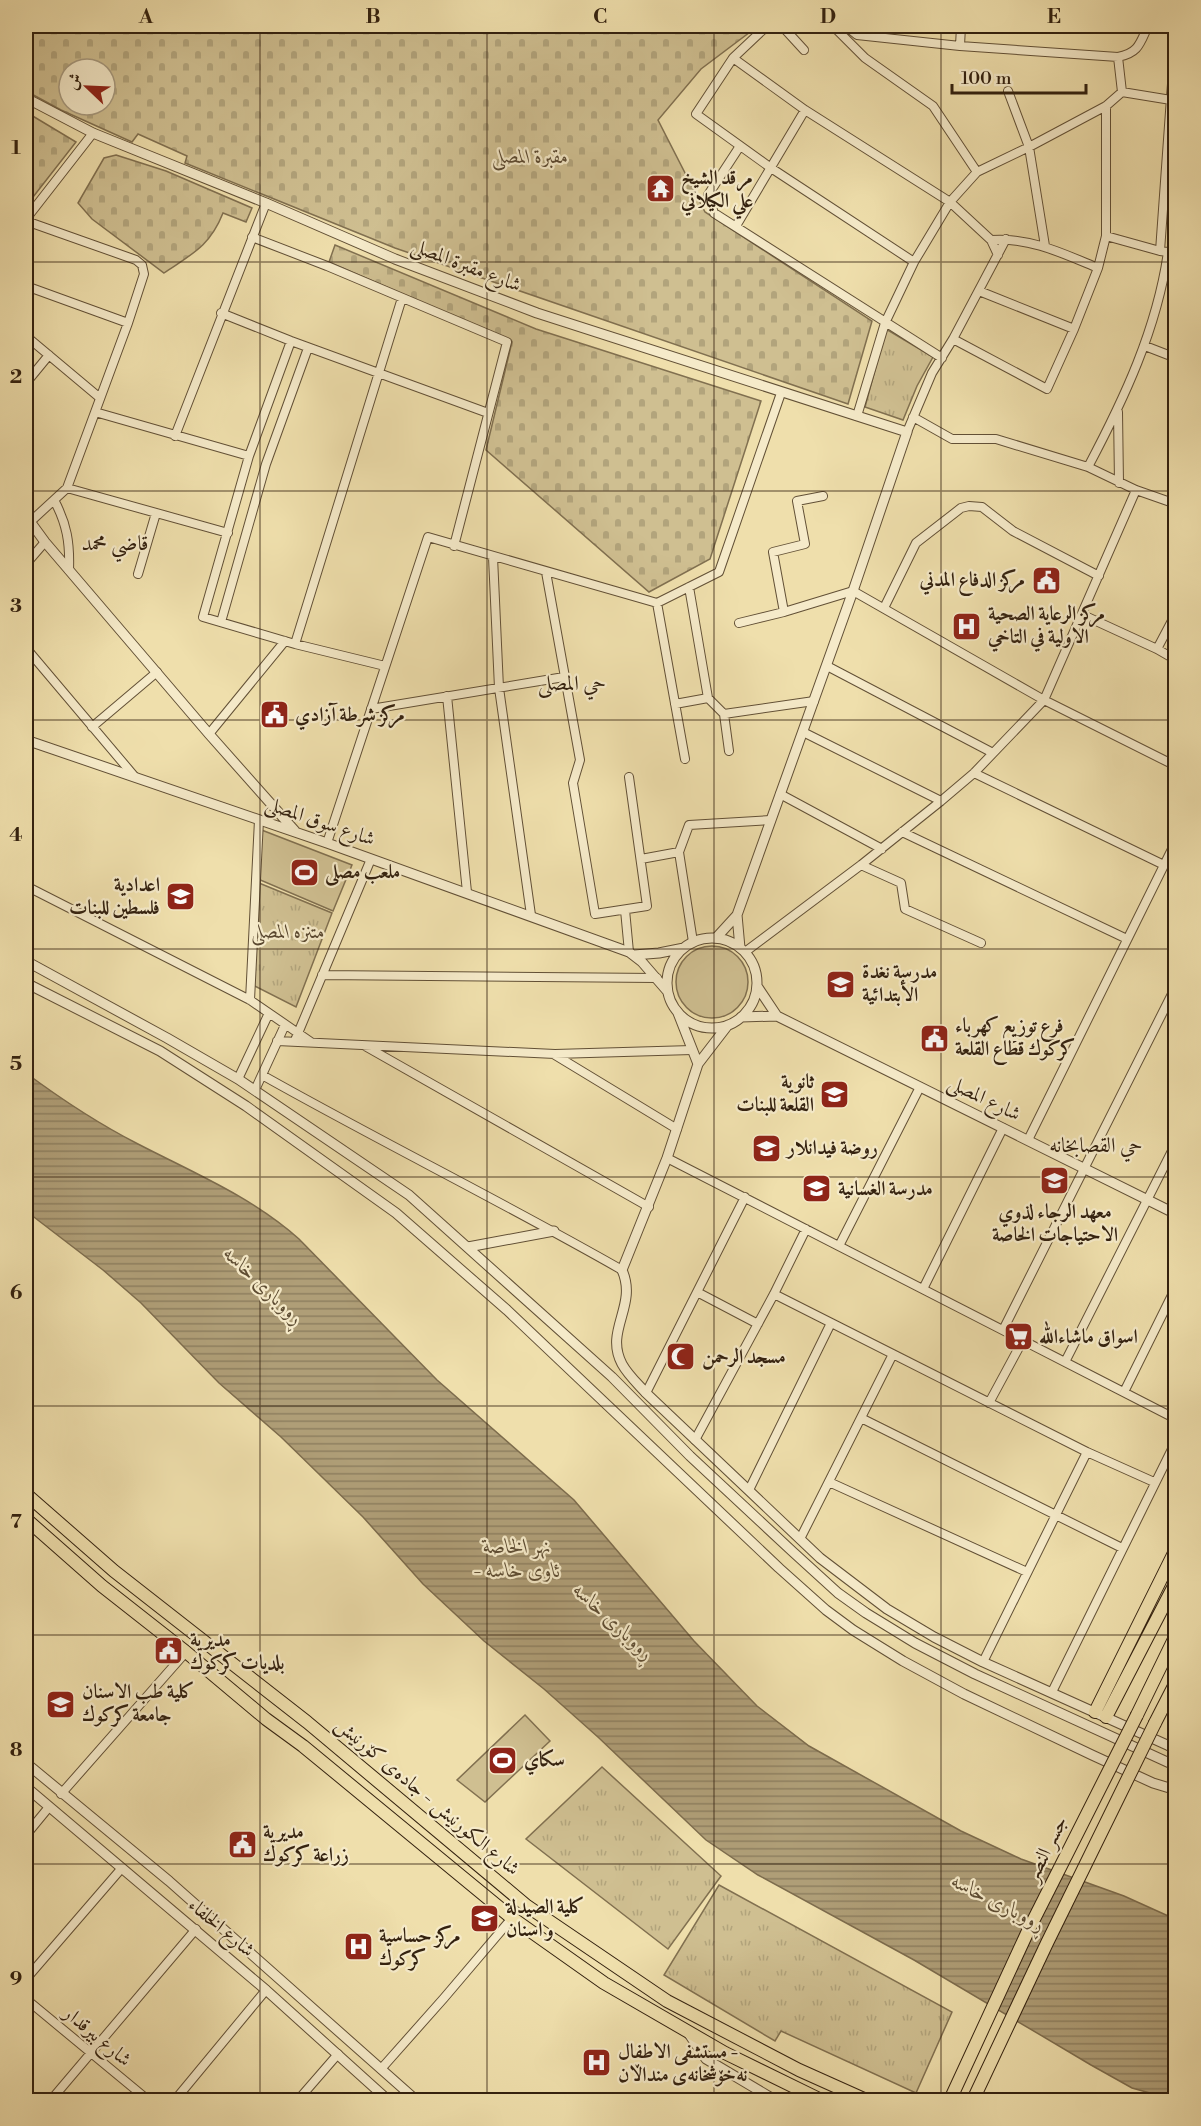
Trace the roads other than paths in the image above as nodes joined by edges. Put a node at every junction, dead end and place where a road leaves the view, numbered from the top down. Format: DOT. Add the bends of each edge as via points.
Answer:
graph roads {
  1 [pos="767,26"];
  2 [pos="782,26"];
  3 [pos="833,26"];
  4 [pos="846,26"];
  5 [pos="961,26"];
  6 [pos="1148,26"];
  7 [pos="1176,28"];
  8 [pos="960,46"];
  9 [pos="804,50"];
  10 [pos="1118,57"];
  11 [pos="733,58"];
  12 [pos="1008,91"];
  13 [pos="1122,92"];
  14 [pos="26,98"];
  15 [pos="1172,100"];
  16 [pos="1106,106"];
  17 [pos="804,110"];
  18 [pos="93,133"];
  19 [pos="740,146"];
  20 [pos="1029,147"];
  21 [pos="771,168"];
  22 [pos="977,172"];
  23 [pos="950,202"];
  24 [pos="266,203"];
  25 [pos="26,220"];
  26 [pos="736,226"];
  27 [pos="1106,236"];
  28 [pos="252,237"];
  29 [pos="1006,239"];
  30 [pos="991,240"];
  31 [pos="1045,246"];
  32 [pos="1168,252"];
  33 [pos="998,255"];
  34 [pos="914,262"];
  35 [pos="1098,268"];
  36 [pos="26,286"];
  37 [pos="980,291"];
  38 [pos="402,298"];
  39 [pos="221,313"];
  40 [pos="128,323"];
  41 [pos="885,323"];
  42 [pos="1074,329"];
  43 [pos="26,336"];
  44 [pos="953,339"];
  45 [pos="291,341"];
  46 [pos="1145,346"];
  47 [pos="308,348"];
  48 [pos="49,355"];
  49 [pos="942,358"];
  50 [pos="1176,358"];
  51 [pos="378,374"];
  52 [pos="26,383"];
  53 [pos="782,393"];
  54 [pos="100,398"];
  55 [pos="1118,411"];
  56 [pos="95,412"];
  57 [pos="488,413"];
  58 [pos="857,416"];
  59 [pos="913,417"];
  60 [pos="908,432"];
  61 [pos="175,436"];
  62 [pos="249,456"];
  63 [pos="1088,467"];
  64 [pos="1119,483"];
  65 [pos="67,488"];
  66 [pos="1136,490"];
  67 [pos="823,496"];
  68 [pos="54,500"];
  69 [pos="1176,504"];
  70 [pos="156,513"];
  71 [pos="28,519"];
  72 [pos="228,533"];
  73 [pos="45,542"];
  74 [pos="454,546"];
  75 [pos="493,557"];
  76 [pos="26,564"];
  77 [pos="69,570"];
  78 [pos="546,572"];
  79 [pos="138,574"];
  80 [pos="1099,576"];
  81 [pos="689,587"];
  82 [pos="853,591"];
  83 [pos="657,603"];
  84 [pos="884,608"];
  85 [pos="784,612"];
  86 [pos="1176,613"];
  87 [pos="1083,615"];
  88 [pos="221,622"];
  89 [pos="739,622"];
  90 [pos="285,642"];
  91 [pos="296,645"];
  92 [pos="26,648"];
  93 [pos="1157,648"];
  94 [pos="1176,660"];
  95 [pos="386,666"];
  96 [pos="827,666"];
  97 [pos="157,672"];
  98 [pos="564,677"];
  99 [pos="499,688"];
  100 [pos="447,696"];
  101 [pos="708,698"];
  102 [pos="1044,700"];
  103 [pos="814,701"];
  104 [pos="675,704"];
  105 [pos="371,709"];
  106 [pos="724,714"];
  107 [pos="92,727"];
  108 [pos="803,732"];
  109 [pos="209,734"];
  110 [pos="26,740"];
  111 [pos="729,751"];
  112 [pos="993,753"];
  113 [pos="685,759"];
  114 [pos="1176,766"];
  115 [pos="974,773"];
  116 [pos="629,777"];
  117 [pos="136,778"];
  118 [pos="780,794"];
  119 [pos="941,801"];
  120 [pos="259,820"];
  121 [pos="771,820"];
  122 [pos="902,831"];
  123 [pos="297,832"];
  124 [pos="1176,841"];
  125 [pos="327,843"];
  126 [pos="882,849"];
  127 [pos="679,852"];
  128 [pos="371,859"];
  129 [pos="641,859"];
  130 [pos="861,865"];
  131 [pos="1164,865"];
  132 [pos="26,886"];
  133 [pos="467,892"];
  134 [pos="625,910"];
  135 [pos="531,915"];
  136 [pos="737,915"];
  137 [pos="716,938"];
  138 [pos="1127,939"];
  139 [pos="693,942"];
  140 [pos="981,943"];
  141 [pos="684,948"];
  142 [pos="743,950"];
  143 [pos="632,954"];
  144 [pos="26,961"];
  145 [pos="322,975"];
  146 [pos="657,978"];
  147 [pos="26,983"];
  148 [pos="757,986"];
  149 [pos="1176,986"];
  150 [pos="668,992"];
  151 [pos="250,1000"];
  152 [pos="677,1012"];
  153 [pos="269,1013"];
  154 [pos="777,1016"];
  155 [pos="741,1017"];
  156 [pos="285,1025"];
  157 [pos="728,1025"];
  158 [pos="298,1034"];
  159 [pos="167,1038"];
  160 [pos="278,1041"];
  161 [pos="295,1042"];
  162 [pos="312,1043"];
  163 [pos="364,1046"];
  164 [pos="692,1050"];
  165 [pos="160,1051"];
  166 [pos="555,1054"];
  167 [pos="698,1064"];
  168 [pos="262,1075"];
  169 [pos="238,1079"];
  170 [pos="920,1087"];
  171 [pos="255,1090"];
  172 [pos="1003,1128"];
  173 [pos="677,1129"];
  174 [pos="1028,1140"];
  175 [pos="1176,1143"];
  176 [pos="667,1158"];
  177 [pos="1083,1168"];
  178 [pos="745,1197"];
  179 [pos="1148,1200"];
  180 [pos="649,1207"];
  181 [pos="1176,1214"];
  182 [pos="806,1229"];
  183 [pos="554,1231"];
  184 [pos="839,1246"];
  185 [pos="468,1247"];
  186 [pos="622,1270"];
  187 [pos="1176,1287"];
  188 [pos="923,1289"];
  189 [pos="697,1292"];
  190 [pos="774,1294"];
  191 [pos="831,1323"];
  192 [pos="758,1324"];
  193 [pos="1002,1330"];
  194 [pos="1023,1340"];
  195 [pos="893,1354"];
  196 [pos="1065,1362"];
  197 [pos="1124,1392"];
  198 [pos="646,1393"];
  199 [pos="989,1403"];
  200 [pos="861,1418"];
  201 [pos="1176,1419"];
  202 [pos="695,1440"];
  203 [pos="1176,1441"];
  204 [pos="1086,1452"];
  205 [pos="829,1482"];
  206 [pos="1154,1482"];
  207 [pos="749,1490"];
  208 [pos="26,1494"];
  209 [pos="1055,1515"];
  210 [pos="54,1518"];
  211 [pos="26,1519"];
  212 [pos="41,1533"];
  213 [pos="77,1538"];
  214 [pos="800,1539"];
  215 [pos="1122,1548"];
  216 [pos="1176,1549"];
  217 [pos="65,1553"];
  218 [pos="1027,1572"];
  219 [pos="1176,1582"];
  220 [pos="838,1593"];
  221 [pos="826,1610"];
  222 [pos="1176,1635"];
  223 [pos="186,1652"];
  224 [pos="983,1662"];
  225 [pos="1176,1682"];
  226 [pos="994,1683"];
  227 [pos="1032,1683"];
  228 [pos="1052,1692"];
  229 [pos="1101,1714"];
  230 [pos="1176,1735"];
  231 [pos="1173,1748"];
  232 [pos="26,1763"];
  233 [pos="1176,1766"];
  234 [pos="26,1787"];
  235 [pos="1176,1790"];
  236 [pos="62,1794"];
  237 [pos="49,1807"];
  238 [pos="96,1821"];
  239 [pos="26,1835"];
  240 [pos="83,1836"];
  241 [pos="121,1869"];
  242 [pos="512,1918"];
  243 [pos="196,1929"];
  244 [pos="26,1979"];
  245 [pos="266,1990"];
  246 [pos="26,1999"];
  247 [pos="688,2032"];
  248 [pos="338,2054"];
  249 [pos="92,2055"];
  250 [pos="381,2069"];
  251 [pos="51,2100"];
  252 [pos="148,2100"];
  253 [pos="175,2100"];
  254 [pos="298,2100"];
  255 [pos="388,2100"];
  256 [pos="416,2100"];
  257 [pos="775,2100"];
  258 [pos="821,2100"];
  259 [pos="866,2100"];
  260 [pos="950,2100"];
  261 [pos="973,2100"];
  1 -- 11 [label="street"];
  2 -- 9 [label="street"];
  3 -- 22 [label="street" via="865,58 933,106"];
  4 -- 8 [label="street" via="857,35"];
  5 -- 8 [label="street"];
  6 -- 10 [label="street" via="1138,47"];
  7 -- 15 [label="street"];
  8 -- 10 [label="street"];
  10 -- 13 [label="street"];
  11 -- 17 [label="street"];
  11 -- 19 [label="street" via="696,114"];
  12 -- 20 [label="street"];
  13 -- 15 [label="street"];
  13 -- 16 [label="street"];
  14 -- 18 [label="street, شارع مقبرة المصلى"];
  15 -- 32 [label="street"];
  16 -- 20 [label="street"];
  16 -- 27 [label="street"];
  17 -- 21 [label="street"];
  17 -- 23 [label="street"];
  18 -- 24 [label="street, شارع مقبرة المصلى"];
  18 -- 25 [label="street"];
  19 -- 21 [label="street"];
  19 -- 26 [label="street" via="708,195 714,213"];
  20 -- 22 [label="street"];
  20 -- 31 [label="street"];
  21 -- 26 [label="street"];
  21 -- 34 [label="street"];
  22 -- 23 [label="street"];
  23 -- 30 [label="street"];
  23 -- 34 [label="street"];
  24 -- 28 [label="street"];
  24 -- 53 [label="street, شارع مقبرة المصلى" via="395,259 537,313"];
  25 -- 40 [label="street" via="142,265 144,274"];
  26 -- 41 [label="street"];
  27 -- 32 [label="street"];
  27 -- 35 [label="street"];
  28 -- 38 [label="street"];
  28 -- 39 [label="street"];
  29 -- 30 [label="street"];
  29 -- 31 [label="street"];
  29 -- 33 [label="street"];
  30 -- 33 [label="street"];
  31 -- 35 [label="street"];
  32 -- 46 [label="street"];
  33 -- 37 [label="street"];
  34 -- 41 [label="street"];
  35 -- 42 [label="street"];
  36 -- 40 [label="street"];
  37 -- 42 [label="street"];
  37 -- 44 [label="street"];
  38 -- 51 [label="street"];
  38 -- 57 [label="street" via="507,342"];
  39 -- 45 [label="street"];
  39 -- 61 [label="street"];
  40 -- 54 [label="street"];
  41 -- 49 [label="street"];
  41 -- 58 [label="street"];
  42 -- 44 [label="street" via="1047,389"];
  43 -- 48 [label="street"];
  44 -- 49 [label="street"];
  45 -- 47 [label="street"];
  45 -- 62 [label="street"];
  46 -- 50 [label="street"];
  46 -- 55 [label="street"];
  47 -- 51 [label="street"];
  47 -- 88 [label="street" via="266,464"];
  48 -- 52 [label="street"];
  48 -- 54 [label="street"];
  49 -- 59 [label="street"];
  51 -- 57 [label="street"];
  51 -- 91 [label="street"];
  53 -- 58 [label="street, شارع مقبرة المصلى"];
  53 -- 81 [label="street" via="719,572"];
  54 -- 56 [label="street"];
  55 -- 63 [label="street"];
  55 -- 64 [label="street"];
  56 -- 61 [label="street"];
  56 -- 65 [label="street"];
  57 -- 74 [label="street"];
  58 -- 60 [label="street, شارع مقبرة المصلى"];
  59 -- 60 [label="street"];
  59 -- 63 [label="street" via="952,439 996,439"];
  60 -- 82 [label="street"];
  61 -- 62 [label="street"];
  62 -- 72 [label="street"];
  63 -- 64 [label="street"];
  64 -- 66 [label="street"];
  65 -- 68 [label="street"];
  65 -- 70 [label="street"];
  66 -- 69 [label="street"];
  66 -- 80 [label="street"];
  67 -- 85 [label="street" via="797,501 805,544 773,552"];
  68 -- 71 [label="street"];
  68 -- 77 [label="street" via="68,533"];
  70 -- 72 [label="street"];
  70 -- 79 [label="street"];
  71 -- 73 [label="street"];
  72 -- 88 [label="street" via="204,617"];
  73 -- 76 [label="street"];
  73 -- 77 [label="street"];
  74 -- 75 [label="street"];
  74 -- 95 [label="street" via="428,537"];
  75 -- 78 [label="street"];
  75 -- 99 [label="street"];
  77 -- 97 [label="street"];
  78 -- 83 [label="street"];
  78 -- 98 [label="street"];
  80 -- 84 [label="street" via="1013,531 982,507 969,506 916,543"];
  80 -- 87 [label="street"];
  81 -- 83 [label="street"];
  81 -- 101 [label="street"];
  82 -- 84 [label="street"];
  82 -- 85 [label="street"];
  82 -- 96 [label="street"];
  83 -- 104 [label="street"];
  84 -- 102 [label="street"];
  85 -- 89 [label="street"];
  86 -- 93 [label="street"];
  87 -- 93 [label="street"];
  87 -- 102 [label="street"];
  88 -- 90 [label="street"];
  90 -- 91 [label="street"];
  90 -- 109 [label="street"];
  91 -- 95 [label="street"];
  92 -- 107 [label="street"];
  93 -- 94 [label="street"];
  95 -- 105 [label="street"];
  96 -- 103 [label="street"];
  96 -- 112 [label="street"];
  97 -- 107 [label="street"];
  97 -- 109 [label="street"];
  98 -- 99 [label="street"];
  98 -- 134 [label="street" via="580,760 573,783 595,914"];
  99 -- 100 [label="street"];
  99 -- 135 [label="street"];
  100 -- 105 [label="street"];
  100 -- 133 [label="street"];
  101 -- 104 [label="street"];
  101 -- 106 [label="street"];
  102 -- 112 [label="street"];
  102 -- 114 [label="street"];
  103 -- 106 [label="street"];
  103 -- 108 [label="street"];
  104 -- 113 [label="street"];
  105 -- 125 [label="street"];
  106 -- 111 [label="street"];
  107 -- 117 [label="street"];
  108 -- 118 [label="street"];
  108 -- 119 [label="street"];
  109 -- 123 [label="street"];
  110 -- 117 [label="street, شارع سوق المصلى"];
  112 -- 115 [label="street"];
  115 -- 119 [label="street"];
  115 -- 131 [label="street"];
  116 -- 129 [label="street"];
  117 -- 120 [label="street, شارع سوق المصلى"];
  118 -- 121 [label="street"];
  118 -- 126 [label="street"];
  119 -- 122 [label="street"];
  120 -- 123 [label="street, شارع سوق المصلى"];
  120 -- 151 [label="street"];
  121 -- 127 [label="street" via="688,825"];
  121 -- 136 [label="street"];
  122 -- 126 [label="street"];
  122 -- 138 [label="street"];
  123 -- 125 [label="street, شارع سوق المصلى"];
  124 -- 131 [label="street"];
  125 -- 128 [label="street, شارع سوق المصلى"];
  126 -- 130 [label="street"];
  127 -- 129 [label="street"];
  127 -- 139 [label="street"];
  128 -- 133 [label="street, شارع سوق المصلى"];
  128 -- 145 [label="street"];
  129 -- 134 [label="street" via="647,906"];
  130 -- 140 [label="street" via="901,883 905,909"];
  130 -- 142 [label="street"];
  131 -- 138 [label="street"];
  132 -- 151 [label="street"];
  133 -- 135 [label="street, شارع سوق المصلى"];
  134 -- 143 [label="street"];
  135 -- 143 [label="street, شارع سوق المصلى"];
  136 -- 137 [label="street"];
  136 -- 142 [label="street"];
  137 -- 139 [label="street"];
  137 -- 142 [label="street"];
  138 -- 174 [label="street"];
  139 -- 141 [label="street"];
  141 -- 143 [label="street, شارع سوق المصلى"];
  141 -- 150 [label="street" via="673,960"];
  142 -- 148 [label="street" via="752,962"];
  143 -- 146 [label="street, شارع سوق المصلى"];
  144 -- 159 [label="street"];
  145 -- 146 [label="street"];
  145 -- 158 [label="street"];
  146 -- 150 [label="street, شارع سوق المصلى"];
  147 -- 165 [label="street"];
  148 -- 154 [label="street, شارع المصلى"];
  148 -- 155 [label="street"];
  149 -- 177 [label="street"];
  150 -- 152 [label="street"];
  151 -- 153 [label="street"];
  152 -- 157 [label="street" via="700,1026"];
  152 -- 164 [label="street"];
  153 -- 156 [label="street"];
  153 -- 169 [label="street"];
  154 -- 155 [label="street, شارع المصلى"];
  154 -- 170 [label="street, شارع المصلى"];
  155 -- 157 [label="street"];
  156 -- 158 [label="street"];
  156 -- 160 [label="street"];
  157 -- 167 [label="street"];
  158 -- 161 [label="street"];
  158 -- 162 [label="street"];
  159 -- 165 [label="street"];
  159 -- 169 [label="street"];
  160 -- 161 [label="street"];
  160 -- 168 [label="street"];
  161 -- 162 [label="street"];
  162 -- 163 [label="street"];
  163 -- 166 [label="street"];
  163 -- 180 [label="street"];
  164 -- 166 [label="street"];
  164 -- 167 [label="street"];
  165 -- 221 [label="street" via="281,1131 438,1248"];
  166 -- 173 [label="street"];
  167 -- 173 [label="street"];
  168 -- 171 [label="street"];
  168 -- 183 [label="street"];
  169 -- 171 [label="street"];
  170 -- 172 [label="street, شارع المصلى"];
  170 -- 184 [label="street"];
  171 -- 185 [label="street" via="409,1195"];
  172 -- 174 [label="street, شارع المصلى"];
  172 -- 188 [label="street"];
  173 -- 176 [label="street"];
  174 -- 177 [label="street, شارع المصلى"];
  175 -- 179 [label="street"];
  176 -- 178 [label="street"];
  176 -- 180 [label="street"];
  177 -- 179 [label="street, شارع المصلى"];
  177 -- 193 [label="street"];
  178 -- 182 [label="street"];
  178 -- 189 [label="street"];
  179 -- 181 [label="street, شارع المصلى"];
  179 -- 196 [label="street"];
  180 -- 186 [label="street"];
  182 -- 184 [label="street"];
  182 -- 190 [label="street"];
  183 -- 185 [label="street"];
  183 -- 186 [label="street"];
  184 -- 188 [label="street"];
  185 -- 220 [label="street" via="612,1377"];
  186 -- 198 [label="street" via="627,1295 616,1336 618,1354"];
  187 -- 197 [label="street"];
  188 -- 193 [label="street"];
  189 -- 192 [label="street"];
  189 -- 198 [label="street"];
  190 -- 191 [label="street"];
  190 -- 192 [label="street"];
  191 -- 195 [label="street"];
  191 -- 207 [label="street"];
  192 -- 202 [label="street"];
  193 -- 194 [label="street"];
  194 -- 196 [label="street"];
  194 -- 199 [label="street"];
  195 -- 199 [label="street"];
  195 -- 200 [label="street"];
  196 -- 197 [label="street"];
  197 -- 201 [label="street"];
  198 -- 202 [label="street"];
  199 -- 204 [label="street"];
  200 -- 205 [label="street"];
  200 -- 209 [label="street"];
  202 -- 207 [label="street"];
  203 -- 206 [label="street"];
  204 -- 206 [label="street"];
  204 -- 209 [label="street"];
  205 -- 214 [label="street"];
  205 -- 218 [label="street"];
  206 -- 215 [label="street"];
  207 -- 214 [label="street"];
  208 -- 210 [label="main road, شارع الكورنيش - جادەی کۆرنیش"];
  209 -- 215 [label="street"];
  209 -- 218 [label="street"];
  210 -- 212 [label="main road"];
  210 -- 213 [label="main road, شارع الكورنيش - جادەی کۆرنیش"];
  211 -- 212 [label="main road, شارع الكورنيش - جادەی کۆرنیش"];
  212 -- 217 [label="main road, شارع الكورنيش - جادەی کۆرنیش"];
  213 -- 217 [label="main road"];
  213 -- 259 [label="main road, شارع الكورنيش - جادەی کۆرنیش" via="307,1722 527,1906 667,2001"];
  214 -- 224 [label="street" via="887,1608"];
  215 -- 228 [label="street"];
  216 -- 229 [label="main road"];
  217 -- 223 [label="main road, شارع الكورنيش - جادەی کۆرنیش"];
  218 -- 224 [label="street"];
  219 -- 229 [label="main road"];
  220 -- 221 [label="street"];
  220 -- 226 [label="street" via="915,1643"];
  221 -- 235 [label="street" via="903,1661 964,1694 1153,1783"];
  222 -- 260 [label="main road, جسر النصر, bridge" via="1028,1931"];
  223 -- 236 [label="street"];
  223 -- 242 [label="main road, شارع الكورنيش - جادەی کۆرنیش"];
  224 -- 227 [label="street"];
  225 -- 261 [label="main road, جسر النصر, bridge"];
  226 -- 227 [label="street"];
  226 -- 233 [label="street"];
  227 -- 228 [label="street"];
  228 -- 229 [label="street"];
  229 -- 231 [label="street"];
  230 -- 231 [label="street"];
  232 -- 236 [label="street"];
  234 -- 237 [label="street, شارع الخلفاء"];
  236 -- 238 [label="street"];
  237 -- 239 [label="street"];
  237 -- 240 [label="street, شارع الخلفاء"];
  238 -- 240 [label="street"];
  238 -- 250 [label="street" via="178,1888"];
  240 -- 241 [label="street, شارع الخلفاء"];
  241 -- 243 [label="street, شارع الخلفاء"];
  241 -- 244 [label="street"];
  242 -- 247 [label="main road, شارع الكورنيش - جادەی کۆرنیش" via="604,1983"];
  242 -- 250 [label="street"];
  243 -- 245 [label="street, شارع الخلفاء"];
  243 -- 249 [label="street"];
  245 -- 248 [label="street, شارع الخلفاء"];
  245 -- 253 [label="street"];
  246 -- 249 [label="street, شارع بيرقدار"];
  247 -- 257 [label="street" via="706,2059"];
  247 -- 258 [label="main road, شارع الكورنيش - جادەی کۆرنیش"];
  248 -- 254 [label="street"];
  248 -- 255 [label="street, شارع الخلفاء"];
  249 -- 251 [label="street"];
  249 -- 252 [label="street, شارع بيرقدار"];
  250 -- 256 [label="street"];
}
